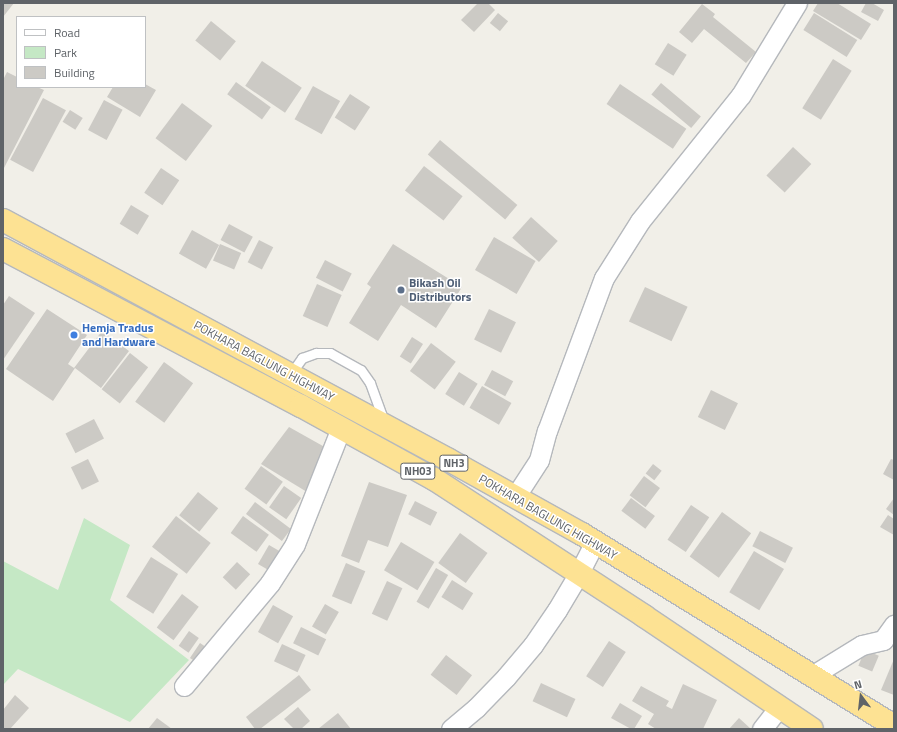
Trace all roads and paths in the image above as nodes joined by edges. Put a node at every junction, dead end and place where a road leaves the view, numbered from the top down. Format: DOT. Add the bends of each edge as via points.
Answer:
graph roads {
  1 [pos="797,3"];
  2 [pos="3,220"];
  3 [pos="3,249"];
  4 [pos="290,375"];
  5 [pos="341,428"];
  6 [pos="392,430"];
  7 [pos="515,497"];
  8 [pos="594,543"];
  9 [pos="579,573"];
  10 [pos="894,625"];
  11 [pos="813,675"];
  12 [pos="184,686"];
  13 [pos="779,707"];
  14 [pos="894,726"];
  15 [pos="451,729"];
  16 [pos="762,729"];
  17 [pos="812,729"];
  1 -- 7 [label="street" via="741,95 640,221 604,278 539,460"];
  2 -- 4 [label="highway, POKHARA BAGLUNG HIGHWAY / NH3"];
  3 -- 5 [label="highway, POKHARA BAGLUNG HIGHWAY / NH03"];
  4 -- 6 [label="highway, POKHARA BAGLUNG HIGHWAY / NH3"];
  4 -- 6 [label="lane" via="302,358 316,352 330,353 361,370 370,383 380,414"];
  5 -- 9 [label="highway, POKHARA BAGLUNG HIGHWAY / NH03" via="434,479"];
  5 -- 12 [label="street" via="295,544 270,583"];
  6 -- 7 [label="highway, POKHARA BAGLUNG HIGHWAY / NH3"];
  7 -- 8 [label="highway, POKHARA BAGLUNG HIGHWAY / NH3"];
  8 -- 9 [label="street"];
  8 -- 11 [label="highway, POKHARA BAGLUNG HIGHWAY / NH3"];
  9 -- 13 [label="highway, POKHARA BAGLUNG HIGHWAY / NH03"];
  9 -- 15 [label="street" via="533,645 501,682"];
  10 -- 11 [label="street" via="883,640 862,644"];
  11 -- 14 [label="highway, POKHARA BAGLUNG HIGHWAY / NH3"];
  13 -- 16 [label="street"];
  13 -- 17 [label="highway, POKHARA BAGLUNG HIGHWAY / NH03"];
}
